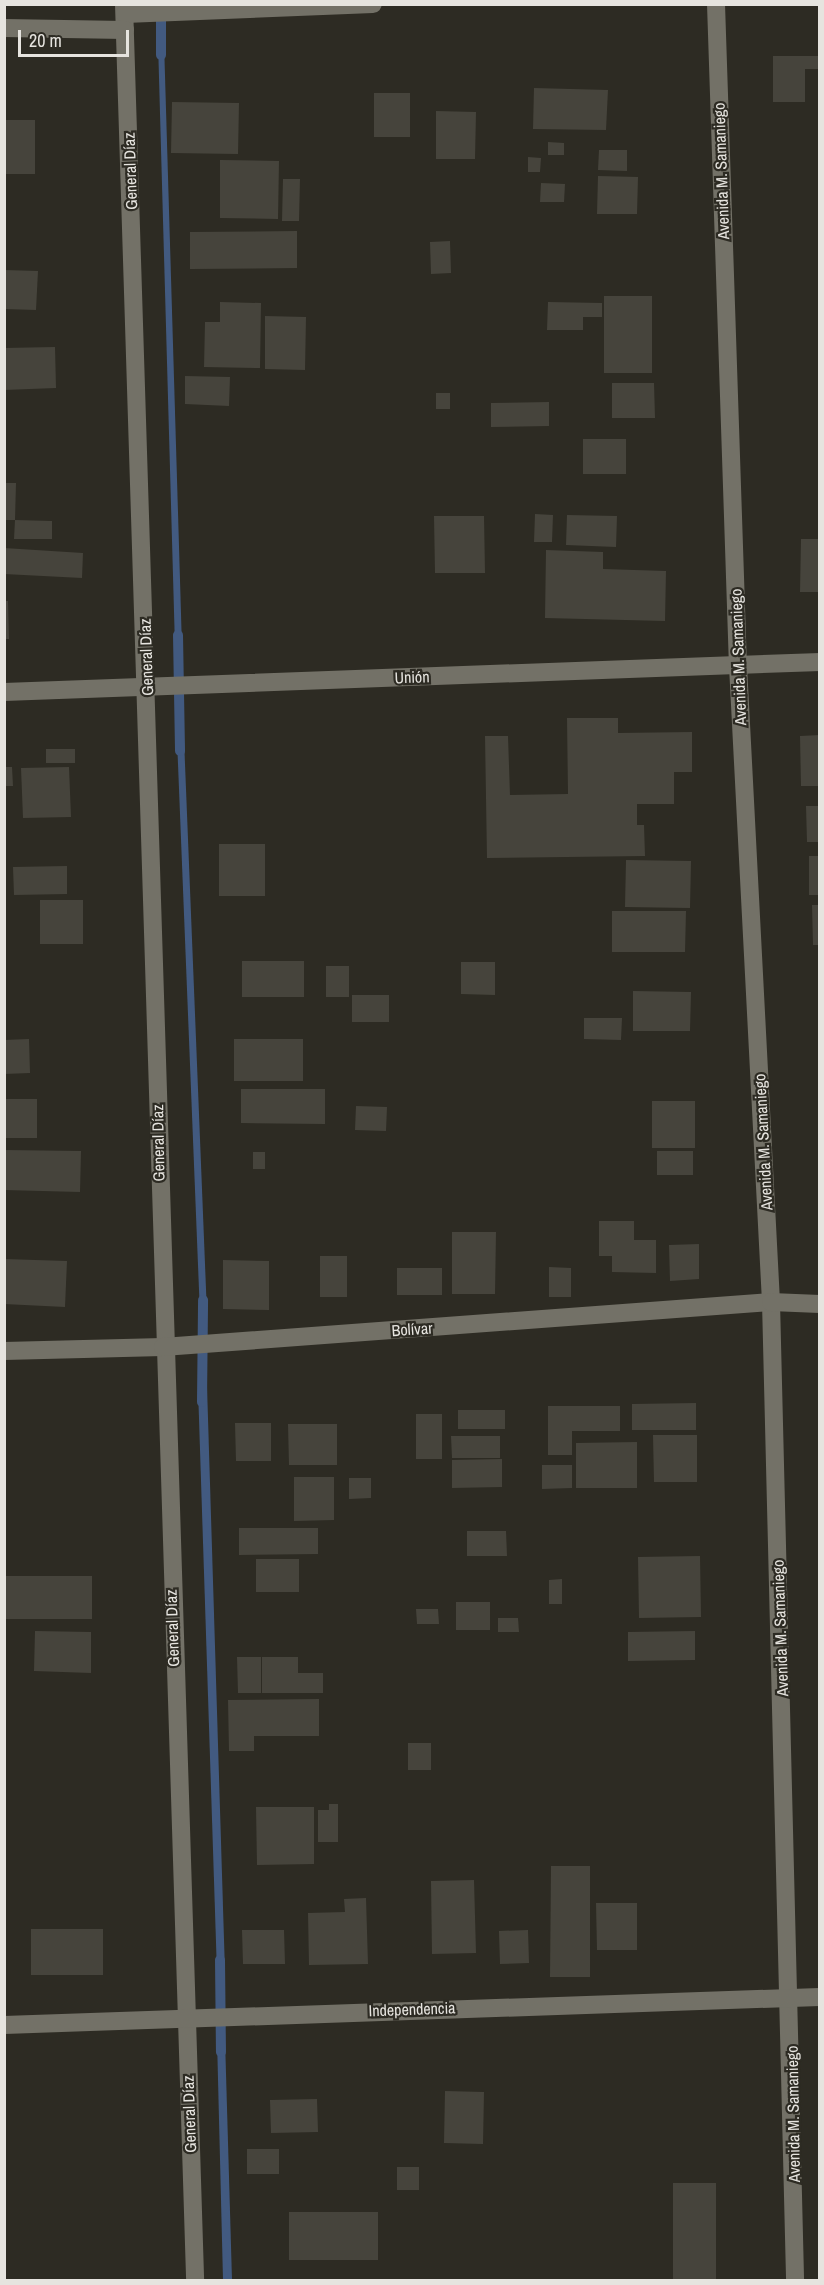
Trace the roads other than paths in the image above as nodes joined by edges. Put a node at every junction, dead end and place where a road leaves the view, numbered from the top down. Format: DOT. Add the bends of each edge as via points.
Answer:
graph roads {
  1 [pos="373,4"];
  2 [pos="716,4"];
  3 [pos="125,16"];
  4 [pos="4,28"];
  5 [pos="819,662"];
  6 [pos="738,666"];
  7 [pos="147,686"];
  8 [pos="4,692"];
  9 [pos="771,1302"];
  10 [pos="819,1304"];
  11 [pos="163,1347"];
  12 [pos="4,1350"];
  13 [pos="791,1997"];
  14 [pos="819,1997"];
  15 [pos="185,2016"];
  16 [pos="4,2025"];
  17 [pos="195,2280"];
  18 [pos="795,2280"];
  1 -- 3 [label="street"];
  2 -- 6 [label="street, Avenida M. Samaniego"];
  3 -- 4 [label="street"];
  3 -- 7 [label="street, General Díaz"];
  5 -- 6 [label="street, Unión"];
  6 -- 7 [label="street, Unión"];
  6 -- 9 [label="street, Avenida M. Samaniego"];
  7 -- 8 [label="street, Unión"];
  7 -- 11 [label="street, General Díaz"];
  9 -- 10 [label="street, Bolívar"];
  9 -- 11 [label="street, Bolívar"];
  9 -- 13 [label="street, Avenida M. Samaniego"];
  11 -- 12 [label="street, Bolívar"];
  11 -- 15 [label="street, General Díaz"];
  13 -- 14 [label="street, Independencia"];
  13 -- 15 [label="street, Independencia"];
  13 -- 18 [label="street, Avenida M. Samaniego"];
  15 -- 16 [label="street, Independencia"];
  15 -- 17 [label="street, General Díaz"];
}
